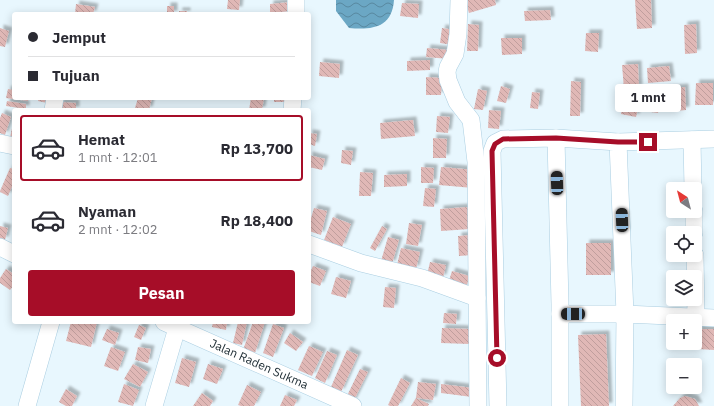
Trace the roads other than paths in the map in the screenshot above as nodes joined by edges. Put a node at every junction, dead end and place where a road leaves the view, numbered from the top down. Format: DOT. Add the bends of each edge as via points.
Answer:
graph roads {
  1 [pos="296,0"];
  2 [pos="459,0"];
  3 [pos="296,12"];
  4 [pos="556,138"];
  5 [pos="714,139"];
  6 [pos="692,140"];
  7 [pos="618,142"];
  8 [pos="0,143"];
  9 [pos="12,146"];
  10 [pos="693,182"];
  11 [pos="311,245"];
  12 [pos="0,247"];
  13 [pos="12,253"];
  14 [pos="695,262"];
  15 [pos="477,298"];
  16 [pos="560,314"];
  17 [pos="625,314"];
  18 [pos="696,314"];
  19 [pos="666,315"];
  20 [pos="702,317"];
  21 [pos="714,318"];
  22 [pos="50,324"];
  23 [pos="170,325"];
  24 [pos="27,406"];
  25 [pos="154,406"];
  26 [pos="353,406"];
  27 [pos="478,406"];
  28 [pos="498,406"];
  29 [pos="560,406"];
  30 [pos="624,406"];
  1 -- 3 [label="street"];
  2 -- 15 [label="street" via="456,54 447,72 457,102 470,117 472,124 476,162"];
  4 -- 7 [label="street"];
  4 -- 16 [label="street"];
  4 -- 28 [label="street" via="503,139 495,144 492,151"];
  5 -- 6 [label="street"];
  6 -- 7 [label="street"];
  6 -- 10 [label="street"];
  7 -- 17 [label="street"];
  8 -- 9 [label="street"];
  11 -- 15 [label="street" via="361,262 422,278"];
  12 -- 13 [label="street"];
  14 -- 18 [label="street"];
  15 -- 27 [label="street"];
  16 -- 17 [label="street"];
  16 -- 29 [label="street"];
  17 -- 19 [label="street"];
  17 -- 30 [label="street"];
  20 -- 21 [label="street"];
  22 -- 24 [label="street"];
  23 -- 25 [label="street"];
  23 -- 26 [label="street, Jalan Raden Sukma"];
}
